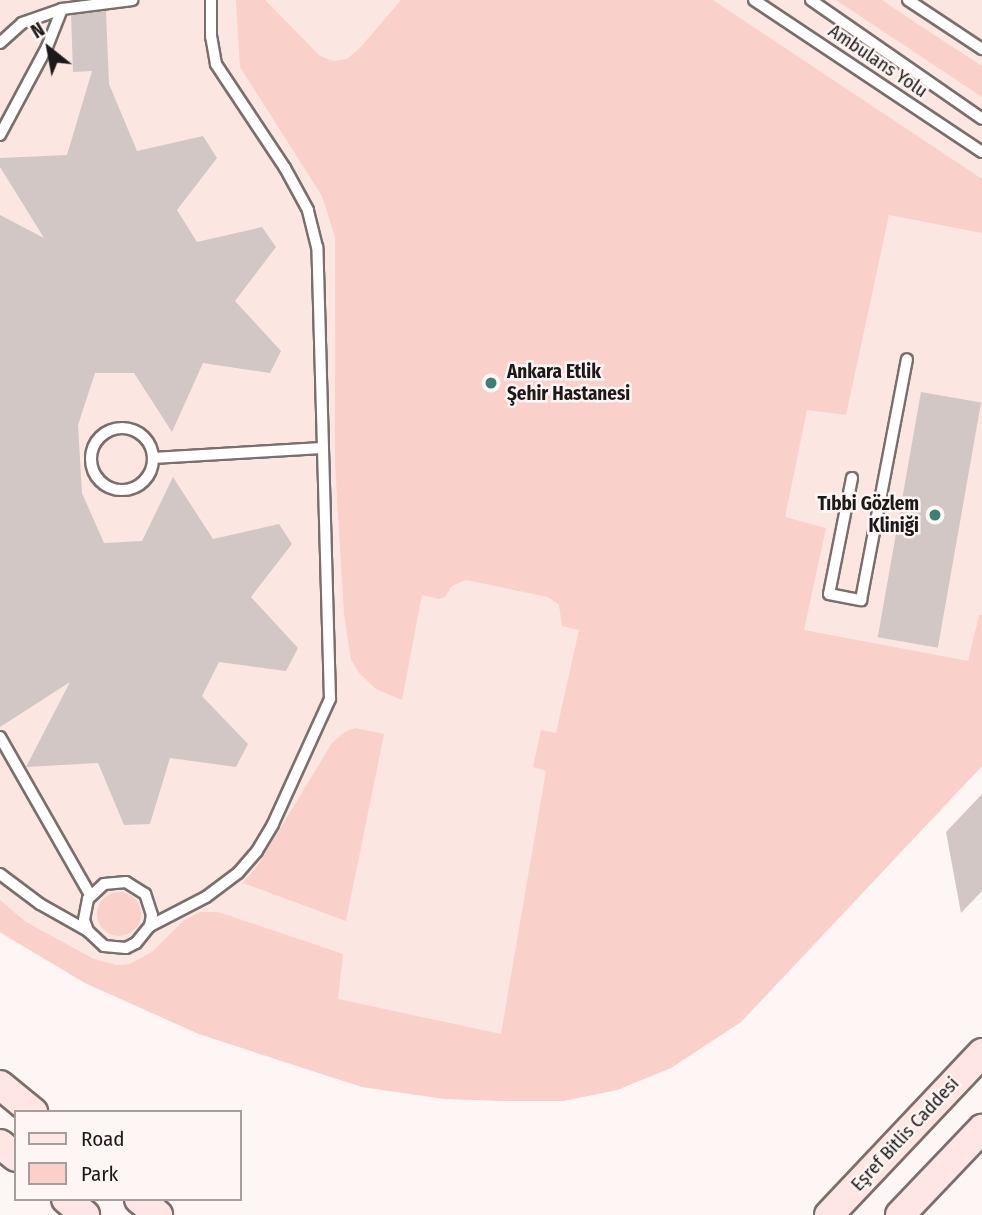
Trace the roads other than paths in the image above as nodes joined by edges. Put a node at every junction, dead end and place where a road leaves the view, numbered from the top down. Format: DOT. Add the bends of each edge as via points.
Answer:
graph roads {
  1 [pos="132,0"];
  2 [pos="211,0"];
  3 [pos="754,0"];
  4 [pos="811,0"];
  5 [pos="908,0"];
  6 [pos="62,9"];
  7 [pos="0,43"];
  8 [pos="982,49"];
  9 [pos="982,119"];
  10 [pos="0,135"];
  11 [pos="982,152"];
  12 [pos="907,359"];
  13 [pos="322,448"];
  14 [pos="153,458"];
  15 [pos="852,478"];
  16 [pos="0,737"];
  17 [pos="0,874"];
  18 [pos="90,895"];
  19 [pos="150,926"];
  20 [pos="88,931"];
  21 [pos="982,1053"];
  22 [pos="0,1085"];
  23 [pos="31,1110"];
  24 [pos="982,1129"];
  25 [pos="0,1144"];
  26 [pos="14,1155"];
  27 [pos="68,1201"];
  28 [pos="141,1201"];
  29 [pos="85,1215"];
  30 [pos="158,1215"];
  31 [pos="828,1215"];
  32 [pos="900,1215"];
  1 -- 6 [label="lane"];
  2 -- 13 [label="lane" via="215,64 308,210 317,247"];
  3 -- 11 [label="lane, Ambulans Yolu"];
  4 -- 9 [label="lane"];
  5 -- 8 [label="lane"];
  6 -- 7 [label="lane" via="22,23"];
  6 -- 10 [label="lane"];
  12 -- 15 [label="lane" via="861,600 829,594"];
  13 -- 14 [label="lane"];
  13 -- 19 [label="lane" via="330,699 257,851 238,873 206,897"];
  14 -- 14 [label="lane" via="146,439 128,428 107,432 91,456 95,474 120,490 146,478"];
  16 -- 18 [label="lane"];
  17 -- 20 [label="lane"];
  18 -- 19 [label="lane" via="115,881 136,886 150,904"];
  18 -- 20 [label="lane" via="84,909"];
  19 -- 20 [label="lane" via="136,943 115,949 104,946"];
  21 -- 31 [label="main road, Eşref Bitlis Caddesi"];
  22 -- 23 [label="main road"];
  24 -- 32 [label="main road"];
  25 -- 26 [label="main road"];
  27 -- 29 [label="main road"];
  28 -- 30 [label="main road"];
}
